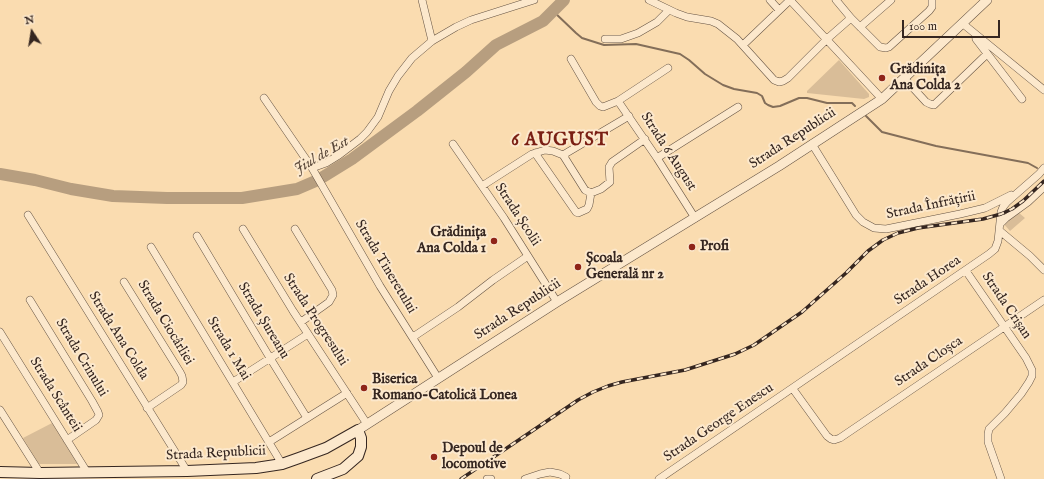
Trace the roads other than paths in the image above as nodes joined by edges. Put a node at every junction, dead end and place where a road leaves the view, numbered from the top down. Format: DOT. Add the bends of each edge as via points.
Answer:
graph roads {
  1 [pos="422,0"];
  2 [pos="534,0"];
  3 [pos="649,0"];
  4 [pos="770,0"];
  5 [pos="790,0"];
  6 [pos="836,0"];
  7 [pos="891,0"];
  8 [pos="932,0"];
  9 [pos="982,2"];
  10 [pos="669,10"];
  11 [pos="779,10"];
  12 [pos="851,18"];
  13 [pos="965,26"];
  14 [pos="860,27"];
  15 [pos="605,39"];
  16 [pos="827,39"];
  17 [pos="432,41"];
  18 [pos="743,45"];
  19 [pos="987,54"];
  20 [pos="571,59"];
  21 [pos="668,68"];
  22 [pos="904,78"];
  23 [pos="1044,90"];
  24 [pos="264,98"];
  25 [pos="882,99"];
  26 [pos="1022,99"];
  27 [pos="618,101"];
  28 [pos="738,107"];
  29 [pos="629,116"];
  30 [pos="645,139"];
  31 [pos="453,144"];
  32 [pos="812,144"];
  33 [pos="535,153"];
  34 [pos="563,155"];
  35 [pos="657,158"];
  36 [pos="1044,168"];
  37 [pos="313,170"];
  38 [pos="482,186"];
  39 [pos="1044,187"];
  40 [pos="1023,190"];
  41 [pos="591,193"];
  42 [pos="28,215"];
  43 [pos="695,218"];
  44 [pos="1000,228"];
  45 [pos="243,229"];
  46 [pos="295,229"];
  47 [pos="197,236"];
  48 [pos="151,247"];
  49 [pos="528,256"];
  50 [pos="1044,270"];
  51 [pos="966,271"];
  52 [pos="124,282"];
  53 [pos="30,300"];
  54 [pos="1044,300"];
  55 [pos="557,302"];
  56 [pos="301,322"];
  57 [pos="1004,327"];
  58 [pos="0,332"];
  59 [pos="308,334"];
  60 [pos="413,337"];
  61 [pos="270,358"];
  62 [pos="438,378"];
  63 [pos="233,382"];
  64 [pos="793,389"];
  65 [pos="347,393"];
  66 [pos="147,408"];
  67 [pos="0,410"];
  68 [pos="307,418"];
  69 [pos="367,424"];
  70 [pos="358,430"];
  71 [pos="67,440"];
  72 [pos="270,442"];
  73 [pos="282,464"];
  74 [pos="187,471"];
  75 [pos="0,472"];
  76 [pos="87,472"];
  77 [pos="40,473"];
  78 [pos="566,477"];
  79 [pos="317,479"];
  80 [pos="487,479"];
  81 [pos="491,479"];
  82 [pos="526,479"];
  83 [pos="659,479"];
  84 [pos="1001,479"];
  1 -- 17 [label="street"];
  2 -- 17 [label="street" via="471,20"];
  3 -- 10 [label="street"];
  4 -- 11 [label="street"];
  5 -- 11 [label="street"];
  5 -- 16 [label="street"];
  6 -- 12 [label="street"];
  7 -- 14 [label="street"];
  8 -- 14 [label="street" via="929,11 889,47 880,47"];
  9 -- 13 [label="street, Strada Republicii"];
  10 -- 15 [label="street" via="657,22 638,33 621,39"];
  10 -- 18 [label="street" via="718,24"];
  11 -- 18 [label="street"];
  12 -- 14 [label="street"];
  12 -- 16 [label="street"];
  13 -- 19 [label="street"];
  13 -- 22 [label="street, Strada Republicii"];
  13 -- 23 [label="street"];
  16 -- 18 [label="street" via="788,78 779,82 774,80"];
  16 -- 25 [label="street"];
  17 -- 37 [label="street" via="412,58 398,76 378,117 367,132 339,155"];
  19 -- 22 [label="street" via="934,105 926,102"];
  19 -- 26 [label="street"];
  20 -- 27 [label="street" via="600,106 608,106"];
  21 -- 27 [label="street"];
  22 -- 25 [label="street, Strada Republicii"];
  24 -- 37 [label="street, Strada Tineretului"];
  25 -- 32 [label="street, Strada Republicii"];
  27 -- 29 [label="street, Strada 6 August"];
  28 -- 35 [label="street"];
  29 -- 30 [label="street, Strada 6 August"];
  29 -- 34 [label="street"];
  30 -- 35 [label="street, Strada 6 August"];
  30 -- 41 [label="street" via="612,162 609,168 610,182"];
  31 -- 38 [label="street, Strada Școlii"];
  32 -- 40 [label="street, Strada Înfrățirii" via="856,215 874,228 886,229 984,208"];
  32 -- 43 [label="street, Strada Republicii"];
  33 -- 34 [label="street" via="545,150"];
  33 -- 38 [label="street"];
  33 -- 41 [label="street" via="576,212 587,209"];
  34 -- 41 [label="street" via="585,190"];
  35 -- 43 [label="street, Strada 6 August"];
  36 -- 40 [label="street, Strada Horea"];
  37 -- 60 [label="street, Strada Tineretului"];
  38 -- 49 [label="street, Strada Școlii"];
  39 -- 44 [label="street" via="1006,218"];
  40 -- 44 [label="street, Strada Horea" via="1003,207"];
  42 -- 66 [label="street, Strada Ana Colda"];
  43 -- 55 [label="street, Strada Republicii"];
  44 -- 50 [label="street"];
  44 -- 51 [label="street, Strada Horea" via="995,249"];
  45 -- 56 [label="street, Strada Progresului"];
  46 -- 56 [label="street" via="333,295 329,302"];
  47 -- 61 [label="street, Strada Șureanu"];
  48 -- 63 [label="street, Strada 1 Mai"];
  49 -- 55 [label="street, Strada Școlii"];
  49 -- 60 [label="street" via="458,308"];
  51 -- 57 [label="street, Strada Crișan"];
  51 -- 64 [label="street, Strada Horea"];
  52 -- 66 [label="street, Strada Ciocârliei" via="182,376 181,386"];
  53 -- 71 [label="street, Strada Crinului" via="98,412 96,420"];
  54 -- 57 [label="street, Strada Cloșca"];
  55 -- 62 [label="street, Strada Republicii"];
  56 -- 59 [label="street, Strada Progresului"];
  57 -- 64 [label="street, Strada Cloșca" via="840,438 831,439 827,436"];
  57 -- 84 [label="street, Strada Crișan" via="1026,358 1032,376 1021,394 989,429 988,442"];
  58 -- 71 [label="street, Strada Scânteii"];
  59 -- 61 [label="street"];
  59 -- 65 [label="street, Strada Progresului"];
  60 -- 62 [label="street, Strada Tineretului"];
  61 -- 63 [label="street"];
  61 -- 68 [label="street, Strada Șureanu"];
  62 -- 69 [label="street, Strada Republicii"];
  63 -- 72 [label="street, Strada 1 Mai"];
  64 -- 83 [label="street, Strada George Enescu"];
  65 -- 68 [label="street"];
  65 -- 69 [label="street, Strada Progresului"];
  66 -- 74 [label="street, Strada Ana Colda"];
  67 -- 77 [label="street"];
  68 -- 72 [label="street"];
  69 -- 70 [label="street, Strada Republicii"];
  70 -- 73 [label="main road, Strada Republicii" via="320,450"];
  70 -- 79 [label="main road" via="362,447 356,458 343,469"];
  71 -- 76 [label="street, Strada Scânteii"];
  72 -- 73 [label="street, Strada 1 Mai"];
  73 -- 74 [label="main road, Strada Republicii" via="256,468"];
  74 -- 76 [label="main road, Strada Republicii"];
  75 -- 77 [label="main road, Strada Republicii"];
  76 -- 77 [label="main road, Strada Republicii"];
  78 -- 82 [label="street" via="550,472"];
  80 -- 81 [label="street"];
}
